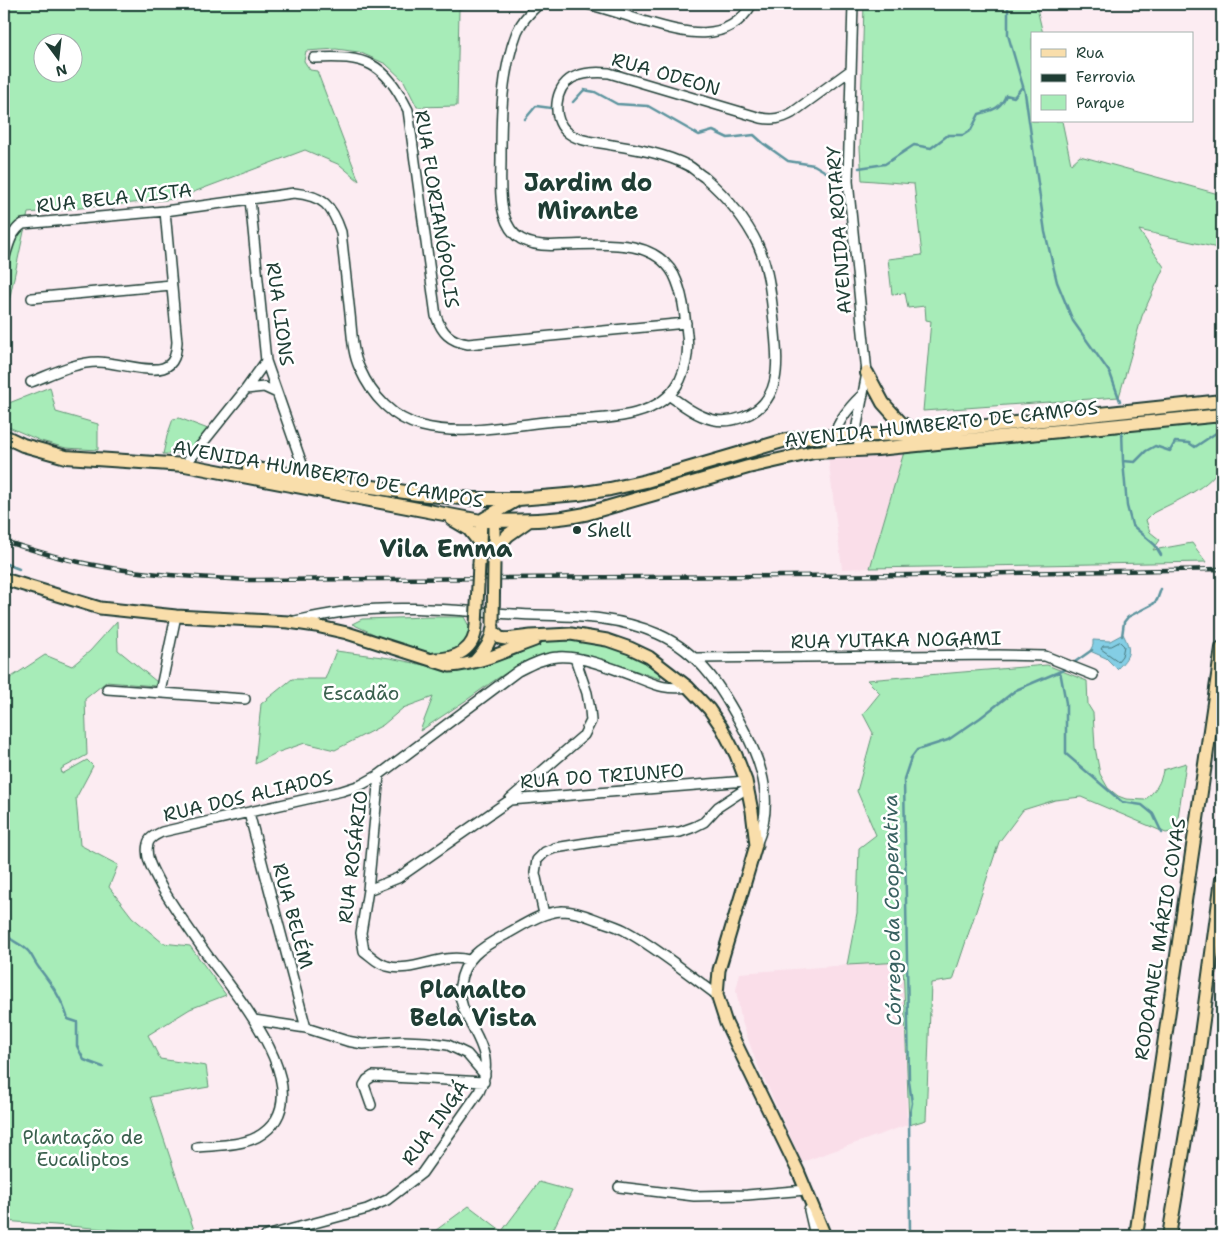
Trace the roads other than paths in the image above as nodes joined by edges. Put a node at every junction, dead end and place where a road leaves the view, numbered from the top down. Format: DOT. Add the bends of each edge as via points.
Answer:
graph roads {
  1 [pos="539,4"];
  2 [pos="587,4"];
  3 [pos="752,4"];
  4 [pos="853,4"];
  5 [pos="314,58"];
  6 [pos="850,70"];
  7 [pos="250,199"];
  8 [pos="165,210"];
  9 [pos="4,260"];
  10 [pos="171,285"];
  11 [pos="32,298"];
  12 [pos="686,322"];
  13 [pos="266,361"];
  14 [pos="867,373"];
  15 [pos="31,382"];
  16 [pos="246,389"];
  17 [pos="277,393"];
  18 [pos="863,393"];
  19 [pos="670,396"];
  20 [pos="1222,401"];
  21 [pos="1222,415"];
  22 [pos="918,433"];
  23 [pos="833,435"];
  24 [pos="4,436"];
  25 [pos="858,436"];
  26 [pos="830,450"];
  27 [pos="859,450"];
  28 [pos="187,462"];
  29 [pos="308,483"];
  30 [pos="578,494"];
  31 [pos="473,499"];
  32 [pos="518,499"];
  33 [pos="443,514"];
  34 [pos="488,519"];
  35 [pos="561,519"];
  36 [pos="528,522"];
  37 [pos="480,543"];
  38 [pos="494,558"];
  39 [pos="4,579"];
  40 [pos="176,616"];
  41 [pos="289,622"];
  42 [pos="493,627"];
  43 [pos="476,628"];
  44 [pos="553,634"];
  45 [pos="486,648"];
  46 [pos="1222,648"];
  47 [pos="499,654"];
  48 [pos="575,658"];
  49 [pos="696,658"];
  50 [pos="428,659"];
  51 [pos="474,662"];
  52 [pos="1093,675"];
  53 [pos="688,687"];
  54 [pos="107,689"];
  55 [pos="160,692"];
  56 [pos="244,699"];
  57 [pos="379,775"];
  58 [pos="746,785"];
  59 [pos="510,800"];
  60 [pos="249,813"];
  61 [pos="756,845"];
  62 [pos="1222,879"];
  63 [pos="368,890"];
  64 [pos="544,914"];
  65 [pos="469,960"];
  66 [pos="717,995"];
  67 [pos="254,1020"];
  68 [pos="306,1028"];
  69 [pos="485,1079"];
  70 [pos="371,1105"];
  71 [pos="197,1147"];
  72 [pos="619,1187"];
  73 [pos="804,1190"];
  74 [pos="266,1236"];
  75 [pos="815,1236"];
  76 [pos="825,1236"];
  77 [pos="1136,1236"];
  78 [pos="1170,1236"];
  1 -- 12 [label="street" via="518,30 502,96 501,195 504,216 511,231 523,241 544,246 620,244 655,255 675,277"];
  2 -- 3 [label="street" via="677,31 699,34 718,31 737,22"];
  4 -- 6 [label="street, AVENIDA ROTARY"];
  5 -- 12 [label="street, RUA FLORIANÓPOLIS" via="359,59 380,70 396,87 408,110 436,316 448,336 468,344"];
  6 -- 14 [label="street, AVENIDA ROTARY" via="848,181"];
  6 -- 19 [label="street, RUA ODEON" via="792,113 773,120 609,73 581,74 562,87 556,111 567,132 580,139 666,156 690,166 720,191 744,221 767,270 777,373 774,387 765,402 752,414 722,421 702,416"];
  7 -- 8 [label="street, RUA BELA VISTA"];
  7 -- 13 [label="street, RUA LIONS"];
  7 -- 19 [label="street, RUA BELA VISTA" via="294,193 311,195 327,205 336,217 341,232 353,344 359,368 379,399 406,421 442,430 463,431 616,417 657,406"];
  8 -- 9 [label="street, RUA BELA VISTA" via="23,224 13,234"];
  8 -- 10 [label="street"];
  10 -- 11 [label="street"];
  10 -- 15 [label="street" via="176,354 164,368 86,363"];
  12 -- 19 [label="street" via="688,358"];
  13 -- 16 [label="street"];
  13 -- 17 [label="street, RUA LIONS"];
  14 -- 18 [label="street, AVENIDA ROTARY"];
  14 -- 22 [label="highway" via="883,404 900,423"];
  16 -- 17 [label="street" via="264,387"];
  16 -- 28 [label="street"];
  17 -- 29 [label="street, RUA LIONS"];
  18 -- 23 [label="street, AVENIDA ROTARY" via="842,418"];
  18 -- 25 [label="street, AVENIDA ROTARY"];
  20 -- 22 [label="highway, AVENIDA HUMBERTO DE CAMPOS"];
  21 -- 27 [label="highway, AVENIDA HUMBERTO DE CAMPOS"];
  22 -- 25 [label="highway, AVENIDA HUMBERTO DE CAMPOS"];
  23 -- 25 [label="highway, AVENIDA HUMBERTO DE CAMPOS"];
  23 -- 26 [label="street, AVENIDA ROTARY"];
  23 -- 30 [label="highway, AVENIDA HUMBERTO DE CAMPOS" via="786,440 646,481"];
  24 -- 28 [label="highway, AVENIDA HUMBERTO DE CAMPOS" via="46,453 66,457"];
  25 -- 27 [label="street, AVENIDA ROTARY"];
  26 -- 27 [label="highway, AVENIDA HUMBERTO DE CAMPOS"];
  26 -- 35 [label="highway, AVENIDA HUMBERTO DE CAMPOS" via="772,460"];
  28 -- 29 [label="highway, AVENIDA HUMBERTO DE CAMPOS"];
  29 -- 31 [label="highway, AVENIDA HUMBERTO DE CAMPOS"];
  29 -- 33 [label="highway, AVENIDA HUMBERTO DE CAMPOS"];
  30 -- 32 [label="highway, AVENIDA HUMBERTO DE CAMPOS"];
  30 -- 35 [label="highway" via="579,509"];
  31 -- 32 [label="highway, AVENIDA HUMBERTO DE CAMPOS"];
  31 -- 34 [label="highway"];
  32 -- 34 [label="highway"];
  33 -- 34 [label="highway, AVENIDA HUMBERTO DE CAMPOS"];
  33 -- 37 [label="highway" via="468,529"];
  34 -- 36 [label="highway, AVENIDA HUMBERTO DE CAMPOS"];
  34 -- 37 [label="main road"];
  34 -- 38 [label="main road"];
  35 -- 36 [label="highway, AVENIDA HUMBERTO DE CAMPOS"];
  36 -- 38 [label="highway" via="508,535"];
  37 -- 43 [label="main road, bridge"];
  38 -- 42 [label="main road, bridge"];
  39 -- 40 [label="main road" via="100,608"];
  40 -- 41 [label="main road"];
  40 -- 55 [label="street"];
  41 -- 49 [label="street" via="352,611 388,609 574,615 636,625 659,634"];
  41 -- 50 [label="main road" via="346,633"];
  42 -- 44 [label="main road" via="500,638 506,639"];
  42 -- 45 [label="main road"];
  43 -- 45 [label="main road"];
  43 -- 50 [label="main road" via="465,651"];
  44 -- 47 [label="main road"];
  44 -- 53 [label="main road" via="592,636 630,648 649,657"];
  45 -- 47 [label="main road"];
  45 -- 51 [label="main road"];
  46 -- 77 [label="highway, RODOANEL MÁRIO COVAS"];
  47 -- 51 [label="main road"];
  48 -- 53 [label="street, RUA DOS ALIADOS" via="665,688"];
  48 -- 57 [label="street, RUA DOS ALIADOS" via="539,661 518,671"];
  48 -- 59 [label="street" via="587,693 591,721 578,741"];
  49 -- 52 [label="street, RUA YUTAKA NOGAMI" via="1045,656"];
  49 -- 61 [label="street" via="730,703 750,740 760,768 767,796 763,830"];
  50 -- 51 [label="main road" via="450,666"];
  53 -- 58 [label="main road" via="722,728"];
  54 -- 55 [label="street"];
  55 -- 56 [label="street"];
  57 -- 60 [label="street, RUA DOS ALIADOS" via="342,791"];
  57 -- 63 [label="street, RUA ROSÁRIO"];
  58 -- 59 [label="street, RUA DO TRIUNFO"];
  58 -- 61 [label="main road"];
  58 -- 64 [label="street" via="704,822 680,832 598,841 545,852 537,860 535,873"];
  59 -- 63 [label="street, RUA DO TRIUNFO" via="398,878"];
  60 -- 67 [label="street, RUA DOS ALIADOS" via="162,832 151,837 148,854 151,867 167,895"];
  60 -- 68 [label="street, RUA BELÉM"];
  61 -- 66 [label="main road" via="719,970"];
  62 -- 78 [label="highway"];
  63 -- 65 [label="street, RUA ROSÁRIO" via="361,933 364,951 376,960 398,968 448,958"];
  64 -- 65 [label="street" via="487,944"];
  64 -- 66 [label="street" via="563,911 584,915 623,930"];
  65 -- 69 [label="street" via="460,985 462,1000 484,1050"];
  66 -- 73 [label="main road" via="726,1022"];
  67 -- 68 [label="street"];
  67 -- 71 [label="street, RUA DOS ALIADOS" via="273,1055 282,1082 283,1102 278,1118 256,1138"];
  68 -- 69 [label="street" via="363,1044 426,1042 448,1045 467,1054"];
  69 -- 70 [label="street" via="373,1076 364,1085"];
  69 -- 74 [label="street, RUA INGÁ" via="422,1173 387,1200 367,1210"];
  72 -- 73 [label="street" via="694,1196"];
  73 -- 75 [label="street"];
  73 -- 76 [label="main road"];
}
